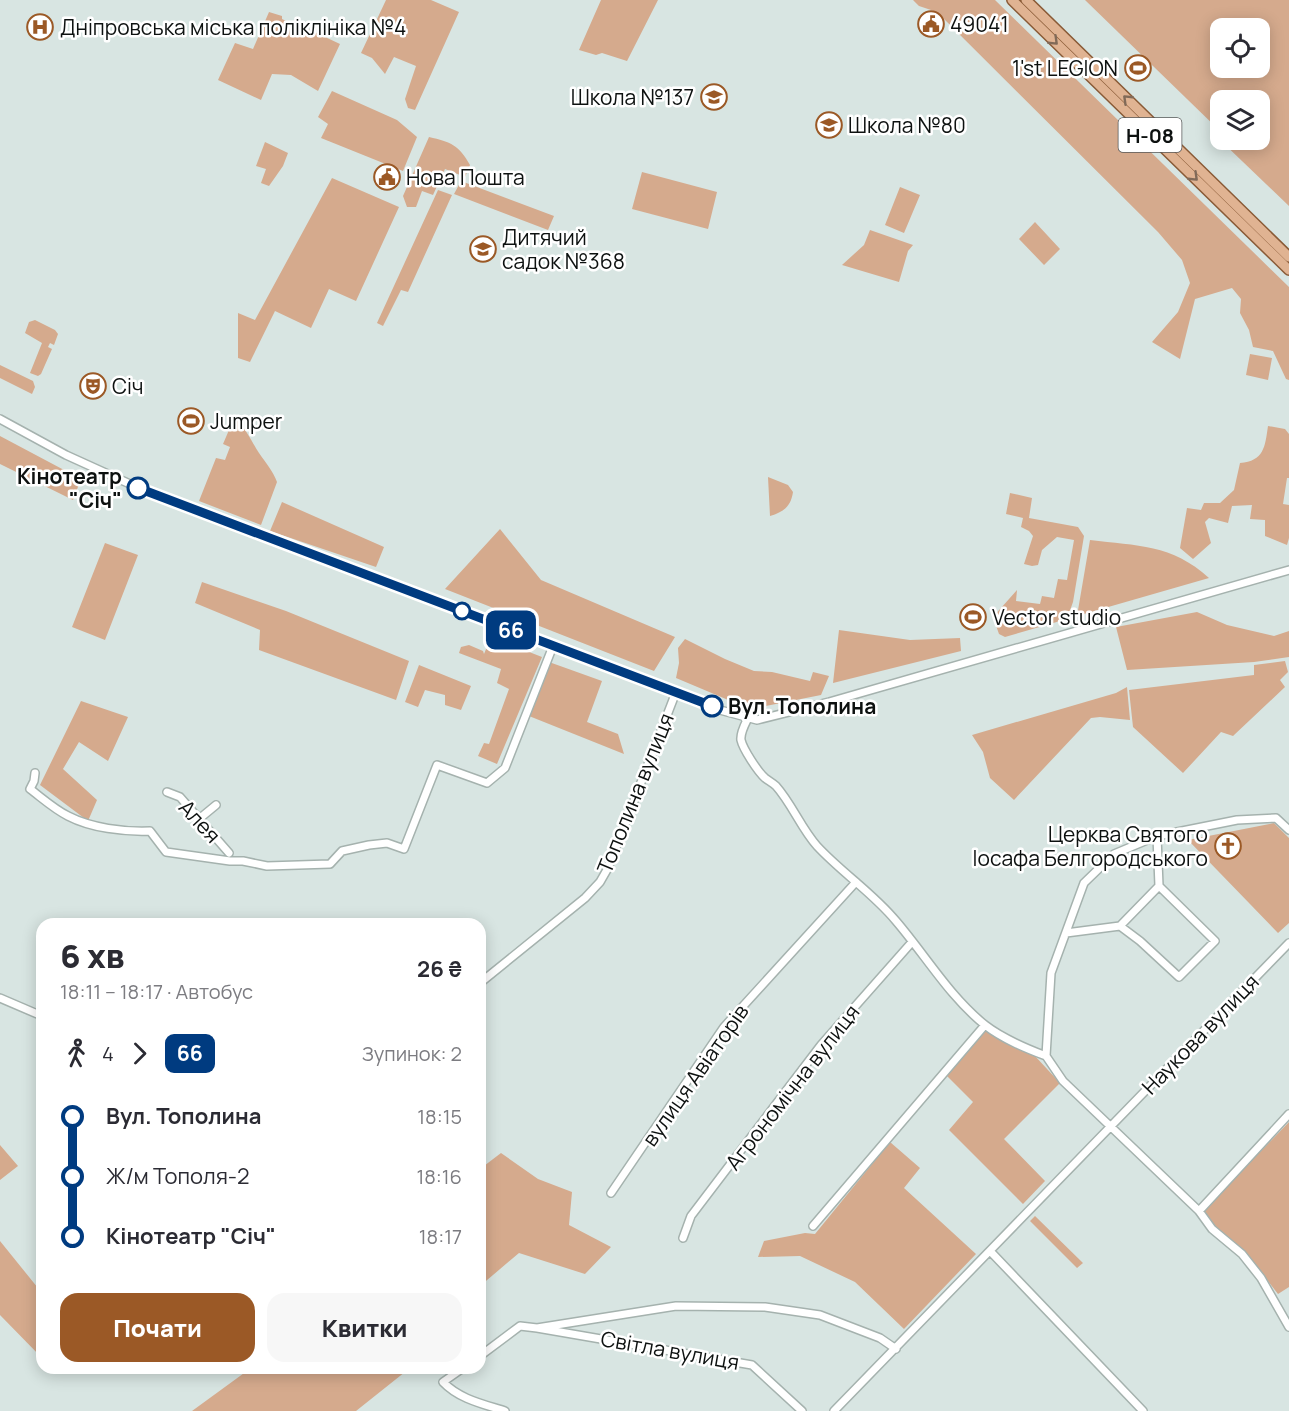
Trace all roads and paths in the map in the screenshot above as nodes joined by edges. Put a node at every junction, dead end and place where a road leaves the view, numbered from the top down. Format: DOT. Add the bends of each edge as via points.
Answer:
graph roads {
  1 [pos="1012,0"];
  2 [pos="1026,0"];
  3 [pos="1083,63"];
  4 [pos="1286,258"];
  5 [pos="1289,270"];
  6 [pos="0,419"];
  7 [pos="1289,570"];
  8 [pos="553,646"];
  9 [pos="676,692"];
  10 [pos="748,718"];
  11 [pos="34,774"];
  12 [pos="167,792"];
  13 [pos="216,805"];
  14 [pos="199,819"];
  15 [pos="1289,830"];
  16 [pos="1157,836"];
  17 [pos="229,854"];
  18 [pos="856,882"];
  19 [pos="1159,886"];
  20 [pos="1120,926"];
  21 [pos="1066,933"];
  22 [pos="912,942"];
  23 [pos="1289,943"];
  24 [pos="486,978"];
  25 [pos="0,998"];
  26 [pos="36,1013"];
  27 [pos="985,1025"];
  28 [pos="1046,1056"];
  29 [pos="1289,1114"];
  30 [pos="1111,1126"];
  31 [pos="611,1193"];
  32 [pos="1199,1211"];
  33 [pos="813,1227"];
  34 [pos="683,1238"];
  35 [pos="990,1251"];
  36 [pos="1289,1327"];
  37 [pos="537,1328"];
  38 [pos="896,1349"];
  39 [pos="486,1352"];
  40 [pos="454,1374"];
  41 [pos="505,1411"];
  42 [pos="802,1411"];
  43 [pos="834,1411"];
  44 [pos="1143,1411"];
  1 -- 3 [label="main road, Н-08, one-way"];
  2 -- 3 [label="main road, Н-08"];
  3 -- 4 [label="main road, Н-08"];
  4 -- 5 [label="main road, Н-08"];
  6 -- 8 [label="street" via="120,481"];
  7 -- 10 [label="street" via="766,719"];
  8 -- 9 [label="street"];
  8 -- 11 [label="street" via="505,768 487,783 437,765 404,849 387,843 369,845 342,851 330,864 267,866 166,852 150,831 88,824 67,816 30,789"];
  9 -- 10 [label="street"];
  9 -- 24 [label="street, Тополина вулиця" via="600,882"];
  10 -- 18 [label="street" via="741,739 758,770 775,784 804,831"];
  12 -- 14 [label="street, Алея" via="180,797"];
  13 -- 14 [label="street"];
  14 -- 17 [label="street, Алея"];
  15 -- 16 [label="street" via="1276,818 1236,820"];
  16 -- 19 [label="street"];
  16 -- 21 [label="street" via="1114,854 1084,884"];
  18 -- 22 [label="street"];
  18 -- 31 [label="street, вулиця Авіаторів" via="724,1027"];
  19 -- 20 [label="street"];
  19 -- 20 [label="street" via="1215,941 1179,977"];
  20 -- 21 [label="street"];
  21 -- 28 [label="street" via="1051,972"];
  22 -- 27 [label="street"];
  22 -- 34 [label="street, Агрономічна вулиця" via="821,1045 691,1216"];
  23 -- 30 [label="street, Наукова вулиця"];
  25 -- 26 [label="street"];
  27 -- 28 [label="street"];
  27 -- 33 [label="street"];
  28 -- 30 [label="street" via="1063,1081"];
  29 -- 32 [label="street"];
  30 -- 32 [label="street"];
  30 -- 35 [label="street, Наукова вулиця"];
  32 -- 36 [label="street" via="1261,1278"];
  35 -- 38 [label="street, Наукова вулиця"];
  35 -- 44 [label="street"];
  37 -- 38 [label="street" via="676,1306 765,1306 820,1315 880,1338"];
  37 -- 39 [label="street, Світла вулиця" via="520,1326"];
  37 -- 42 [label="street, Світла вулиця" via="752,1365"];
  38 -- 43 [label="street, Наукова вулиця"];
  40 -- 41 [label="street" via="443,1382 453,1392"];
}
